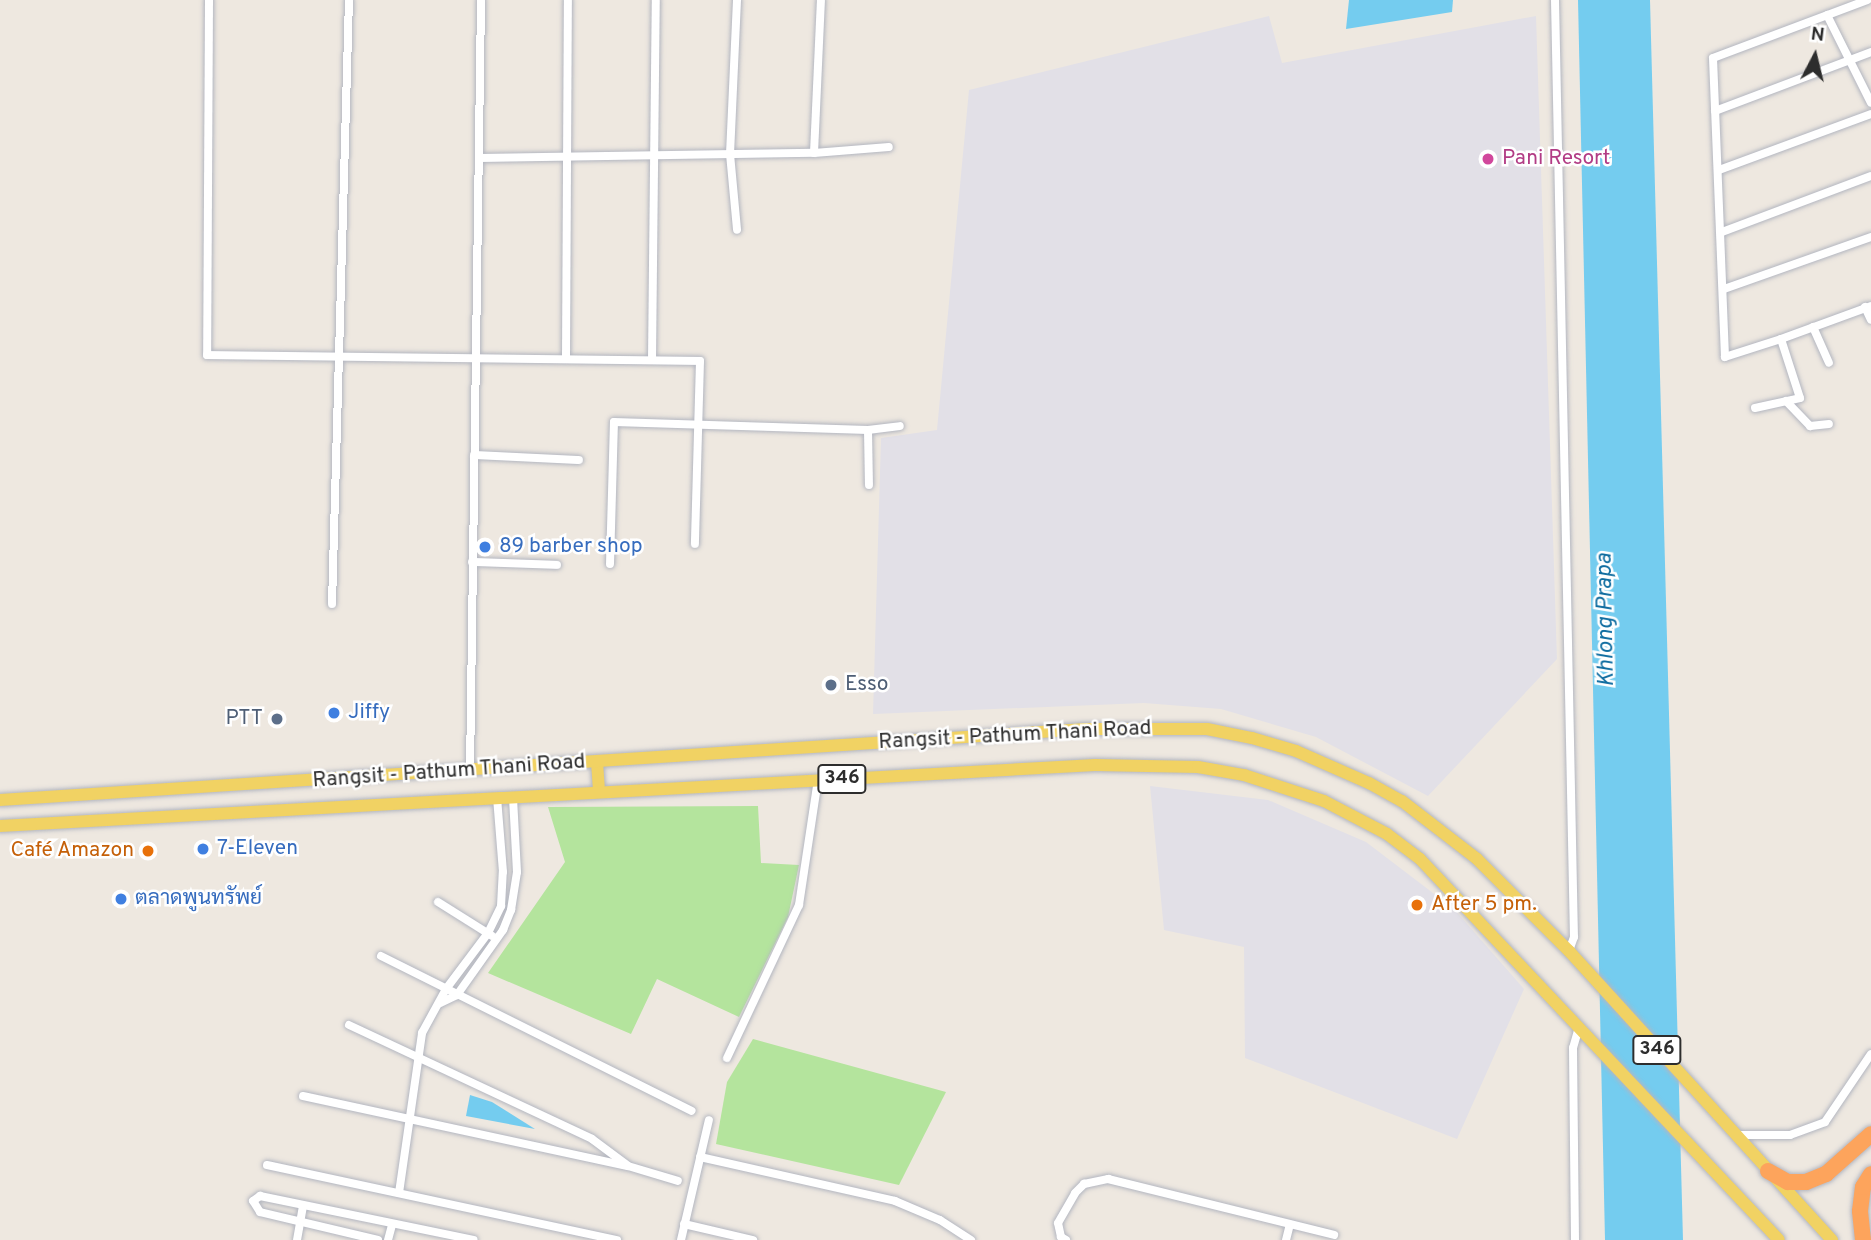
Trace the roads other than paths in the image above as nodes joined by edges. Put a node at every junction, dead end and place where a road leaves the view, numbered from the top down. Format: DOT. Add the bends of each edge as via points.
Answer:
graph roads {
  1 [pos="209,0"];
  2 [pos="349,0"];
  3 [pos="481,0"];
  4 [pos="568,0"];
  5 [pos="656,0"];
  6 [pos="737,0"];
  7 [pos="821,0"];
  8 [pos="1555,0"];
  9 [pos="1867,0"];
  10 [pos="1827,15"];
  11 [pos="1871,52"];
  12 [pos="1849,60"];
  13 [pos="1871,103"];
  14 [pos="1716,111"];
  15 [pos="1871,114"];
  16 [pos="889,147"];
  17 [pos="814,153"];
  18 [pos="730,154"];
  19 [pos="653,155"];
  20 [pos="566,157"];
  21 [pos="479,158"];
  22 [pos="1718,170"];
  23 [pos="1871,176"];
  24 [pos="737,230"];
  25 [pos="1722,232"];
  26 [pos="1871,237"];
  27 [pos="1724,289"];
  28 [pos="1868,306"];
  29 [pos="1871,320"];
  30 [pos="1813,327"];
  31 [pos="1781,340"];
  32 [pos="336,358"];
  33 [pos="566,358"];
  34 [pos="474,359"];
  35 [pos="652,359"];
  36 [pos="1829,363"];
  37 [pos="1786,401"];
  38 [pos="1755,408"];
  39 [pos="699,424"];
  40 [pos="1829,424"];
  41 [pos="900,426"];
  42 [pos="869,430"];
  43 [pos="474,455"];
  44 [pos="579,460"];
  45 [pos="869,485"];
  46 [pos="695,544"];
  47 [pos="472,562"];
  48 [pos="610,564"];
  49 [pos="557,565"];
  50 [pos="332,604"];
  51 [pos="597,762"];
  52 [pos="470,770"];
  53 [pos="818,780"];
  54 [pos="599,792"];
  55 [pos="513,797"];
  56 [pos="0,798"];
  57 [pos="497,798"];
  58 [pos="0,828"];
  59 [pos="438,902"];
  60 [pos="488,933"];
  61 [pos="497,939"];
  62 [pos="1569,951"];
  63 [pos="381,957"];
  64 [pos="446,989"];
  65 [pos="457,995"];
  66 [pos="440,1003"];
  67 [pos="349,1025"];
  68 [pos="1584,1029"];
  69 [pos="1871,1054"];
  70 [pos="727,1058"];
  71 [pos="416,1059"];
  72 [pos="303,1096"];
  73 [pos="692,1111"];
  74 [pos="408,1119"];
  75 [pos="709,1119"];
  76 [pos="1734,1134"];
  77 [pos="1871,1134"];
  78 [pos="700,1157"];
  79 [pos="267,1165"];
  80 [pos="628,1166"];
  81 [pos="1768,1171"];
  82 [pos="1871,1174"];
  83 [pos="678,1181"];
  84 [pos="399,1194"];
  85 [pos="303,1206"];
  86 [pos="300,1221"];
  87 [pos="684,1224"];
  88 [pos="1290,1224"];
  89 [pos="392,1225"];
  90 [pos="1334,1235"];
  91 [pos="297,1240"];
  92 [pos="378,1240"];
  93 [pos="388,1240"];
  94 [pos="474,1240"];
  95 [pos="617,1240"];
  96 [pos="681,1240"];
  97 [pos="753,1240"];
  98 [pos="971,1240"];
  99 [pos="1066,1240"];
  100 [pos="1286,1240"];
  101 [pos="1576,1240"];
  102 [pos="1779,1240"];
  103 [pos="1832,1240"];
  104 [pos="1863,1240"];
  1 -- 32 [label="street" via="207,355"];
  2 -- 32 [label="street"];
  3 -- 21 [label="street"];
  4 -- 20 [label="street"];
  5 -- 19 [label="street"];
  6 -- 18 [label="street"];
  7 -- 17 [label="street"];
  8 -- 62 [label="street" via="1574,937"];
  9 -- 10 [label="street"];
  10 -- 12 [label="street"];
  10 -- 14 [label="street" via="1713,58"];
  11 -- 12 [label="street"];
  12 -- 13 [label="street"];
  12 -- 14 [label="street"];
  14 -- 22 [label="street"];
  15 -- 22 [label="street"];
  16 -- 17 [label="street"];
  17 -- 18 [label="street"];
  18 -- 19 [label="street"];
  18 -- 24 [label="street"];
  19 -- 20 [label="street"];
  19 -- 35 [label="street"];
  20 -- 21 [label="street"];
  20 -- 33 [label="street"];
  21 -- 34 [label="street"];
  22 -- 25 [label="street"];
  23 -- 25 [label="street"];
  25 -- 27 [label="street"];
  26 -- 27 [label="street"];
  27 -- 31 [label="street" via="1725,357"];
  28 -- 29 [label="street"];
  28 -- 30 [label="street"];
  30 -- 31 [label="street"];
  30 -- 36 [label="street"];
  31 -- 37 [label="street" via="1800,398"];
  32 -- 34 [label="street"];
  32 -- 50 [label="street"];
  33 -- 34 [label="street"];
  33 -- 35 [label="street"];
  34 -- 43 [label="street"];
  35 -- 39 [label="street" via="700,361"];
  37 -- 38 [label="street"];
  37 -- 40 [label="street" via="1811,426"];
  39 -- 42 [label="street"];
  39 -- 46 [label="street"];
  39 -- 48 [label="street" via="614,422"];
  41 -- 42 [label="street"];
  42 -- 45 [label="street"];
  43 -- 44 [label="street"];
  43 -- 47 [label="street"];
  47 -- 49 [label="street"];
  47 -- 52 [label="street"];
  51 -- 52 [label="main road, Rangsit - Pathum Thani Road / 346"];
  51 -- 54 [label="main road"];
  51 -- 62 [label="main road, Rangsit - Pathum Thani Road / 346" via="1112,728 1229,733 1296,751 1402,801 1477,859"];
  52 -- 56 [label="main road, Rangsit - Pathum Thani Road / 346"];
  53 -- 54 [label="main road, Rangsit - Pathum Thani Road / 346"];
  53 -- 68 [label="main road, Rangsit - Pathum Thani Road / 346" via="1166,765 1222,770 1297,790 1356,817 1420,859"];
  53 -- 70 [label="street" via="799,905"];
  54 -- 55 [label="main road, Rangsit - Pathum Thani Road / 346"];
  55 -- 57 [label="main road, Rangsit - Pathum Thani Road / 346"];
  55 -- 61 [label="street" via="516,887"];
  57 -- 58 [label="main road, Rangsit - Pathum Thani Road / 346"];
  57 -- 60 [label="street" via="503,889"];
  59 -- 60 [label="street"];
  60 -- 61 [label="street"];
  60 -- 64 [label="street"];
  61 -- 65 [label="street"];
  62 -- 76 [label="main road, Rangsit - Pathum Thani Road / 346"];
  63 -- 64 [label="street"];
  64 -- 65 [label="street"];
  64 -- 66 [label="street"];
  65 -- 66 [label="street"];
  65 -- 73 [label="street"];
  66 -- 71 [label="street" via="422,1033"];
  67 -- 71 [label="street"];
  68 -- 101 [label="street" via="1573,1048"];
  68 -- 102 [label="main road, Rangsit - Pathum Thani Road / 346"];
  69 -- 76 [label="street" via="1825,1122 1790,1135"];
  71 -- 74 [label="street"];
  71 -- 80 [label="street" via="592,1139"];
  72 -- 74 [label="street"];
  74 -- 80 [label="street"];
  74 -- 84 [label="street"];
  75 -- 78 [label="street"];
  76 -- 81 [label="main road, Rangsit - Pathum Thani Road / 346"];
  77 -- 81 [label="highway" via="1826,1174 1806,1182 1788,1182"];
  78 -- 87 [label="street"];
  78 -- 98 [label="street" via="895,1201 940,1220"];
  79 -- 84 [label="street"];
  80 -- 83 [label="street"];
  81 -- 103 [label="main road, Rangsit - Pathum Thani Road / 346"];
  82 -- 104 [label="highway" via="1862,1199"];
  84 -- 95 [label="street"];
  85 -- 86 [label="street"];
  85 -- 86 [label="street" via="260,1196 253,1200 260,1212"];
  85 -- 89 [label="street"];
  86 -- 91 [label="street"];
  86 -- 92 [label="street"];
  87 -- 96 [label="street"];
  87 -- 97 [label="street"];
  88 -- 90 [label="street"];
  88 -- 99 [label="street" via="1125,1182 1094,1180 1075,1194 1058,1223"];
  88 -- 100 [label="street"];
  89 -- 93 [label="street"];
  89 -- 94 [label="street"];
}
